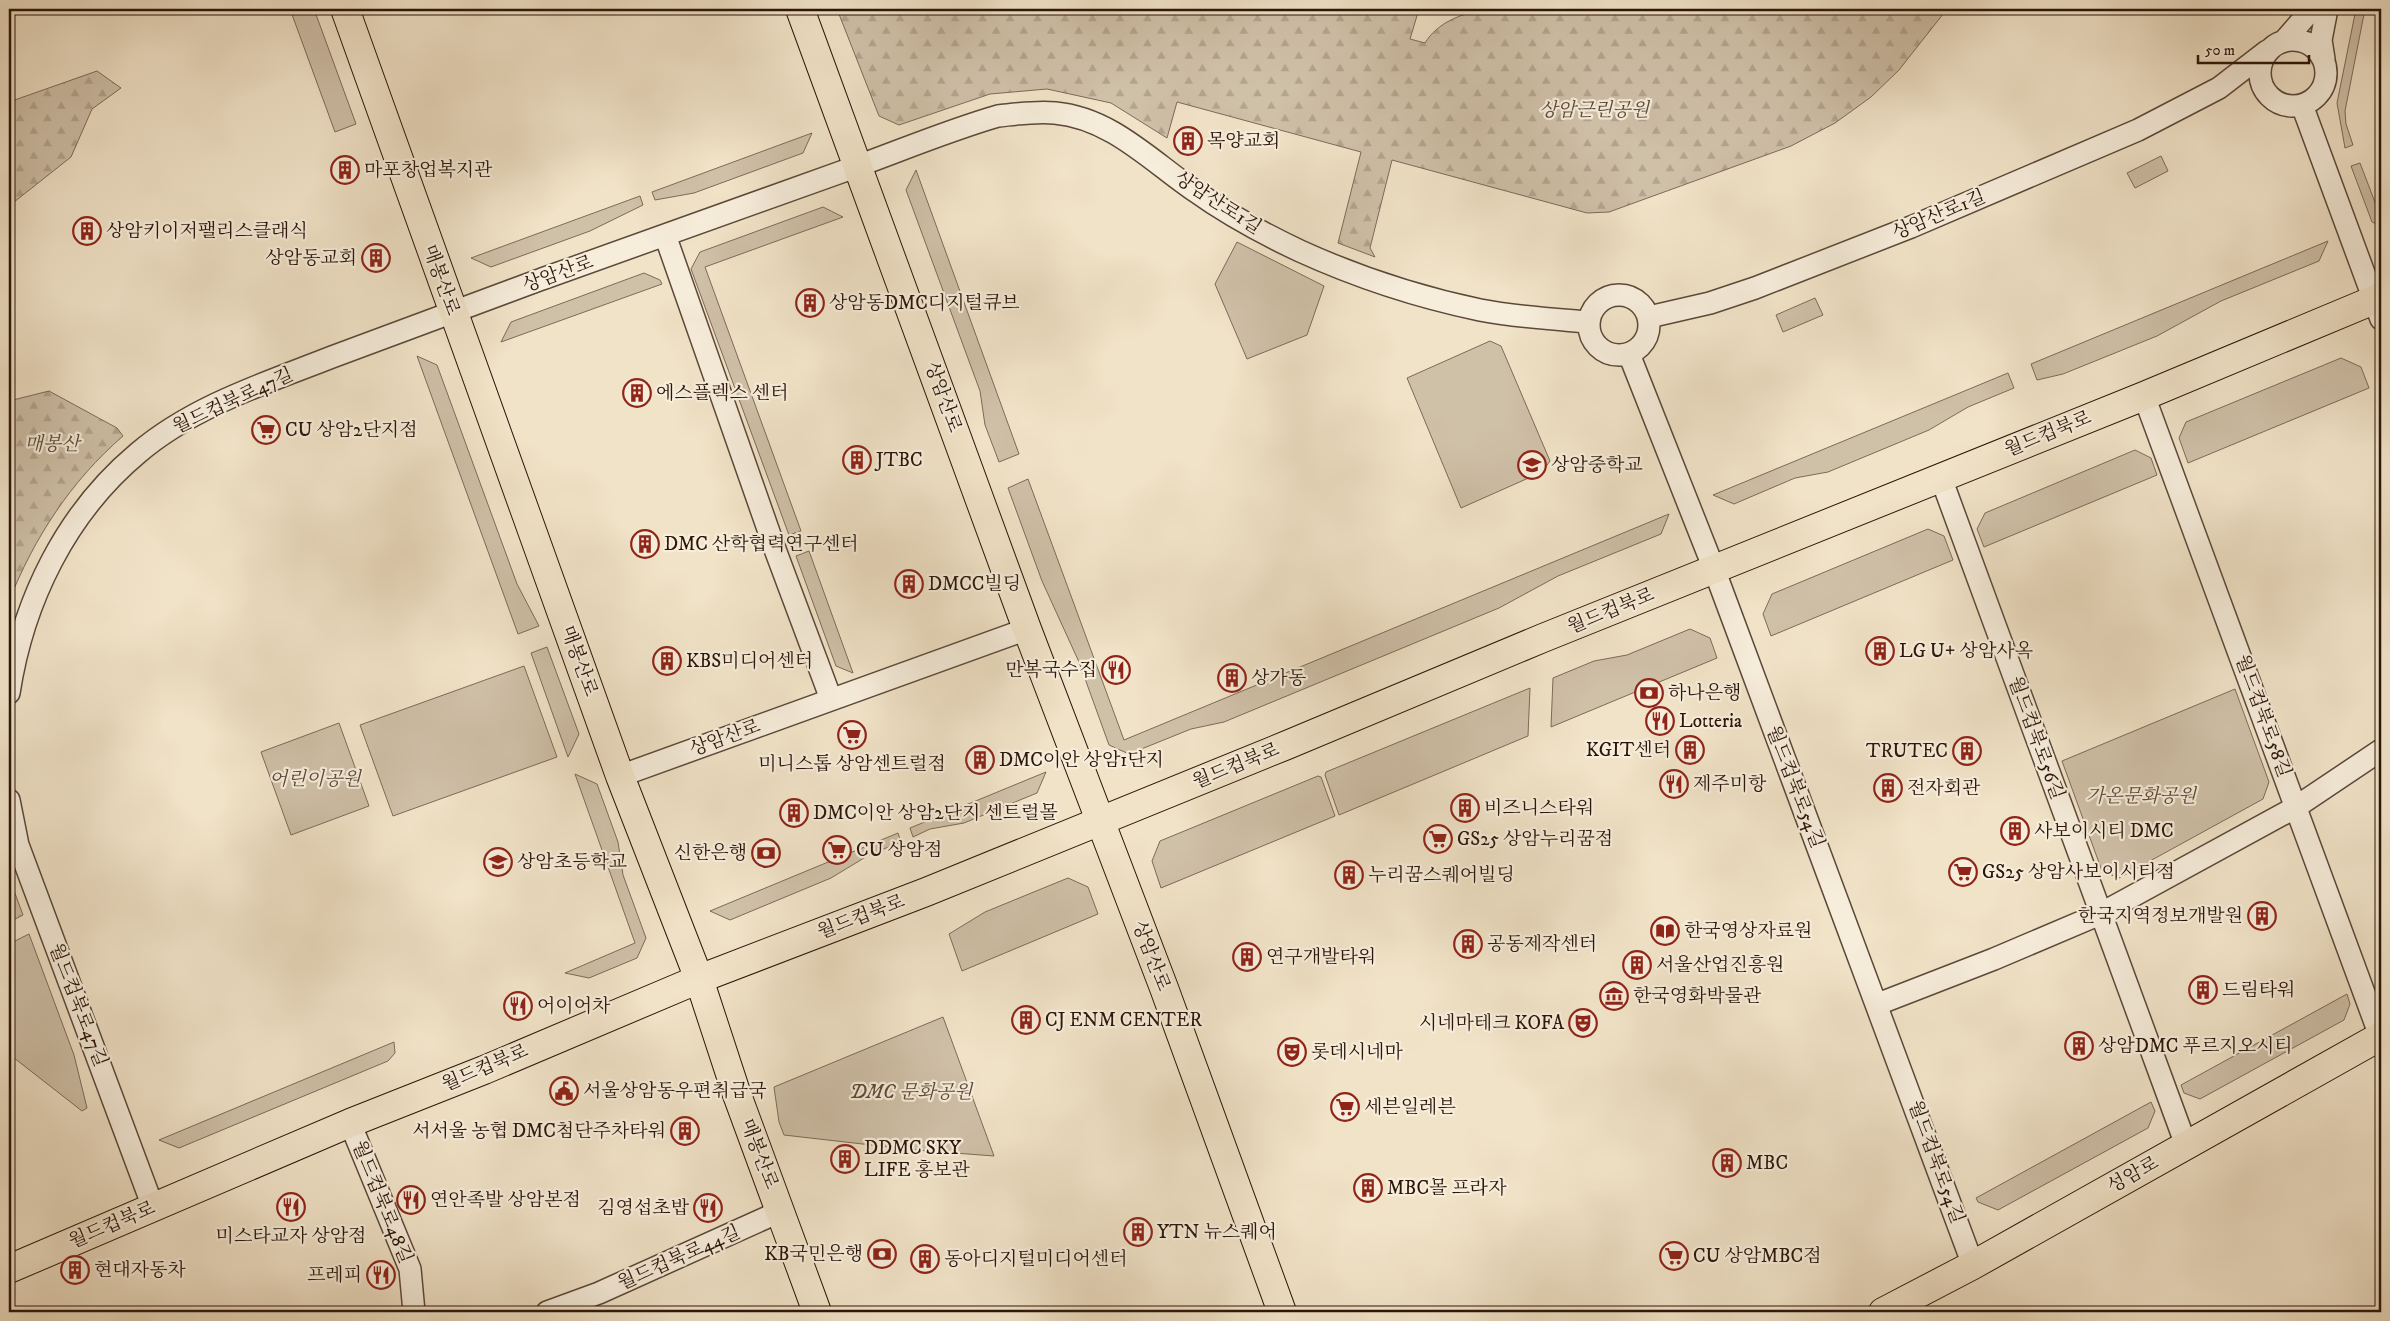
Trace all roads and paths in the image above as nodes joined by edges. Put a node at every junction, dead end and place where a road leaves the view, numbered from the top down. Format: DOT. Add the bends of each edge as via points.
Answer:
graph roads {
  1 [pos="344,9"];
  2 [pos="800,9"];
  3 [pos="2312,9"];
  4 [pos="2327,9"];
  5 [pos="2276,45"];
  6 [pos="2324,59"];
  7 [pos="2219,88"];
  8 [pos="2266,93"];
  9 [pos="2302,105"];
  10 [pos="858,166"];
  11 [pos="665,235"];
  12 [pos="2379,305"];
  13 [pos="452,312"];
  14 [pos="1649,317"];
  15 [pos="1589,322"];
  16 [pos="1629,354"];
  17 [pos="2144,396"];
  18 [pos="1941,478"];
  19 [pos="1714,569"];
  20 [pos="1027,629"];
  21 [pos="9,692"];
  22 [pos="831,699"];
  23 [pos="2381,750"];
  24 [pos="620,776"];
  25 [pos="9,800"];
  26 [pos="2296,807"];
  27 [pos="1100,820"];
  28 [pos="2100,914"];
  29 [pos="699,979"];
  30 [pos="1878,1004"];
  31 [pos="2381,1036"];
  32 [pos="350,1123"];
  33 [pos="2186,1145"];
  34 [pos="153,1207"];
  35 [pos="781,1211"];
  36 [pos="1973,1264"];
  37 [pos="9,1269"];
  38 [pos="414,1312"];
  39 [pos="548,1312"];
  40 [pos="817,1312"];
  41 [pos="1282,1312"];
  42 [pos="1883,1312"];
  1 -- 13 [label="main road, 매봉산로"];
  2 -- 10 [label="main road, 상암산로"];
  3 -- 5 [label="street"];
  4 -- 6 [label="street" via="2320,40"];
  5 -- 6 [label="street" via="2306,41"];
  5 -- 7 [label="street"];
  5 -- 8 [label="street" via="2260,63 2259,75"];
  6 -- 9 [label="street" via="2324,84 2312,100"];
  7 -- 8 [label="street" via="2242,85"];
  7 -- 14 [label="street, 상암산로1길" via="2138,130 1911,227 1756,288"];
  8 -- 9 [label="street" via="2274,101 2289,106"];
  9 -- 12 [label="street"];
  10 -- 11 [label="street, 상암산로"];
  10 -- 15 [label="street, 상암산로1길" via="998,116 1055,113 1082,119 1112,132 1140,149 1195,192 1250,225 1300,251 1348,270 1422,296 1482,310"];
  10 -- 20 [label="main road, 상암산로"];
  11 -- 13 [label="street, 상암산로"];
  11 -- 22 [label="street"];
  12 -- 17 [label="main road, 월드컵북로"];
  13 -- 21 [label="street, 월드컵북로47길" via="212,406 172,427 137,453 76,519 53,557 23,627"];
  13 -- 24 [label="main road, 매봉산로"];
  14 -- 15 [label="street" via="1637,300 1617,294 1598,303"];
  14 -- 16 [label="street" via="1647,339"];
  15 -- 16 [label="street" via="1593,342 1600,349 1619,356"];
  16 -- 19 [label="street"];
  17 -- 18 [label="main road, 월드컵북로"];
  17 -- 26 [label="street, 월드컵북로58길"];
  18 -- 19 [label="main road, 월드컵북로"];
  18 -- 28 [label="street, 월드컵북로56길"];
  19 -- 27 [label="main road, 월드컵북로"];
  19 -- 30 [label="street, 월드컵북로54길"];
  20 -- 22 [label="street, 상암산로"];
  20 -- 27 [label="main road, 상암산로"];
  22 -- 24 [label="street, 상암산로"];
  23 -- 26 [label="street"];
  24 -- 29 [label="main road, 매봉산로"];
  25 -- 34 [label="street, 월드컵북로47길" via="18,845"];
  26 -- 28 [label="street"];
  26 -- 31 [label="street, 월드컵북로58길"];
  27 -- 29 [label="main road, 월드컵북로" via="926,892"];
  27 -- 41 [label="main road, 상암산로"];
  28 -- 30 [label="street"];
  28 -- 33 [label="street, 월드컵북로56길"];
  29 -- 32 [label="main road, 월드컵북로"];
  29 -- 35 [label="main road, 매봉산로" via="736,1092"];
  30 -- 36 [label="street, 월드컵북로54길"];
  31 -- 33 [label="main road, 성암로"];
  32 -- 34 [label="main road, 월드컵북로"];
  32 -- 38 [label="street, 월드컵북로48길" via="410,1269"];
  33 -- 36 [label="main road, 성암로"];
  34 -- 37 [label="main road, 월드컵북로"];
  35 -- 39 [label="street, 월드컵북로44길" via="607,1290"];
  35 -- 40 [label="main road, 매봉산로"];
  36 -- 42 [label="main road, 성암로"];
}
